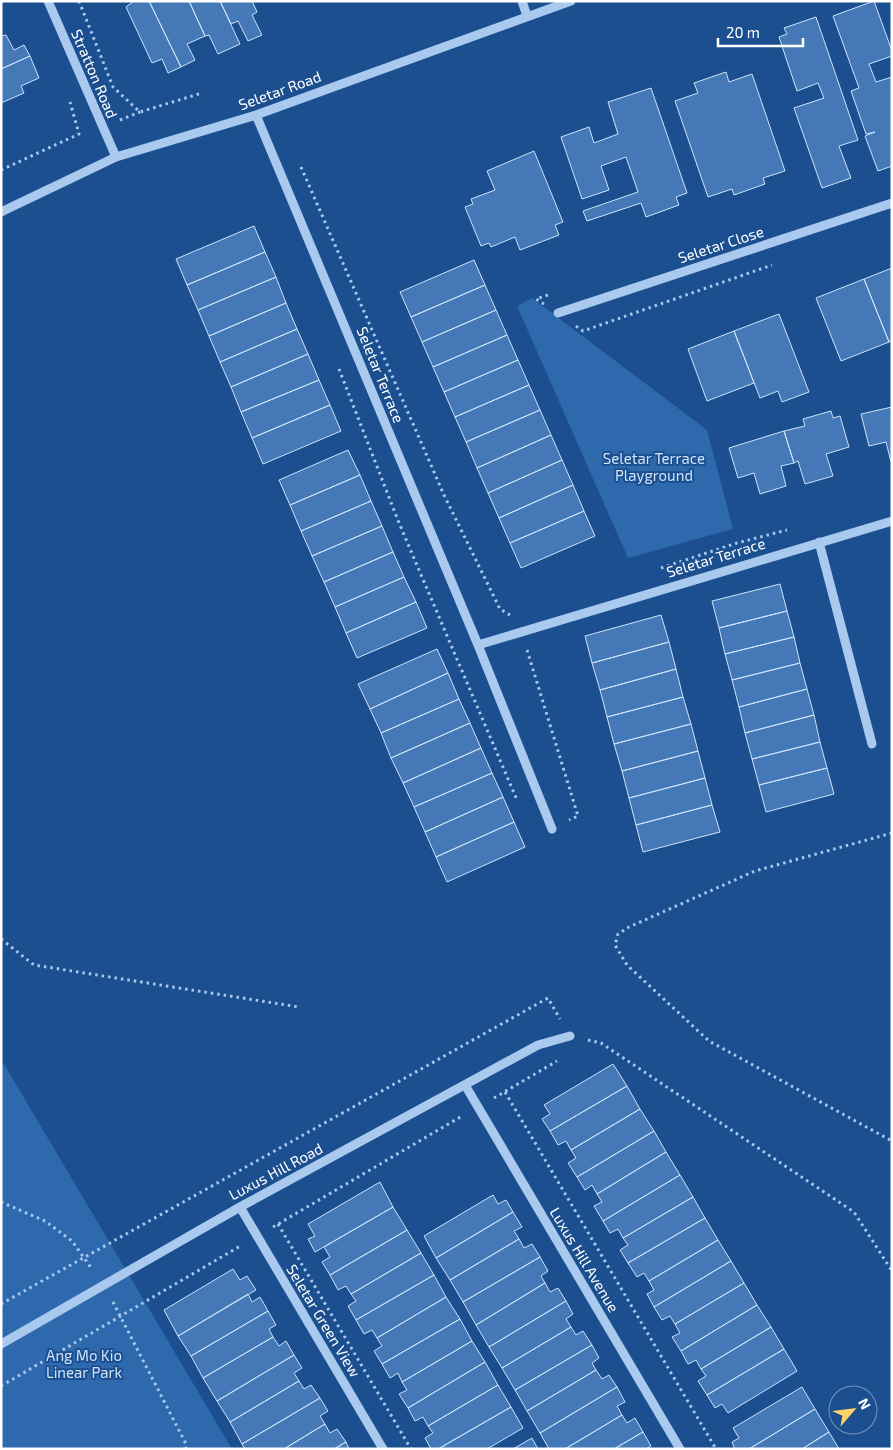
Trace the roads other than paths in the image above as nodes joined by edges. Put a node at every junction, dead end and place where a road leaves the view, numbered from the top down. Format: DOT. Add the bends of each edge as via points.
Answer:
graph roads {
  1 [pos="48,1"];
  2 [pos="522,1"];
  3 [pos="571,1"];
  4 [pos="527,16"];
  5 [pos="256,115"];
  6 [pos="116,156"];
  7 [pos="892,203"];
  8 [pos="1,212"];
  9 [pos="558,314"];
  10 [pos="892,521"];
  11 [pos="819,542"];
  12 [pos="478,645"];
  13 [pos="872,744"];
  14 [pos="552,828"];
  15 [pos="570,1036"];
  16 [pos="465,1085"];
  17 [pos="240,1207"];
  18 [pos="1,1344"];
  19 [pos="383,1449"];
  20 [pos="680,1449"];
  1 -- 6 [label="street, Stratton Road"];
  2 -- 4 [label="street"];
  3 -- 4 [label="street, Seletar Road"];
  4 -- 5 [label="street, Seletar Road"];
  5 -- 6 [label="street, Seletar Road"];
  5 -- 12 [label="street, Seletar Terrace"];
  6 -- 8 [label="street, Seletar Road"];
  7 -- 9 [label="street, Seletar Close"];
  10 -- 11 [label="street, Seletar Terrace"];
  11 -- 12 [label="street, Seletar Terrace"];
  11 -- 13 [label="street"];
  12 -- 14 [label="street, Seletar Terrace"];
  15 -- 16 [label="street, Luxus Hill Road" via="538,1045"];
  16 -- 17 [label="street, Luxus Hill Road"];
  16 -- 20 [label="street, Luxus Hill Avenue"];
  17 -- 18 [label="street, Luxus Hill Road"];
  17 -- 19 [label="street, Seletar Green View"];
}
